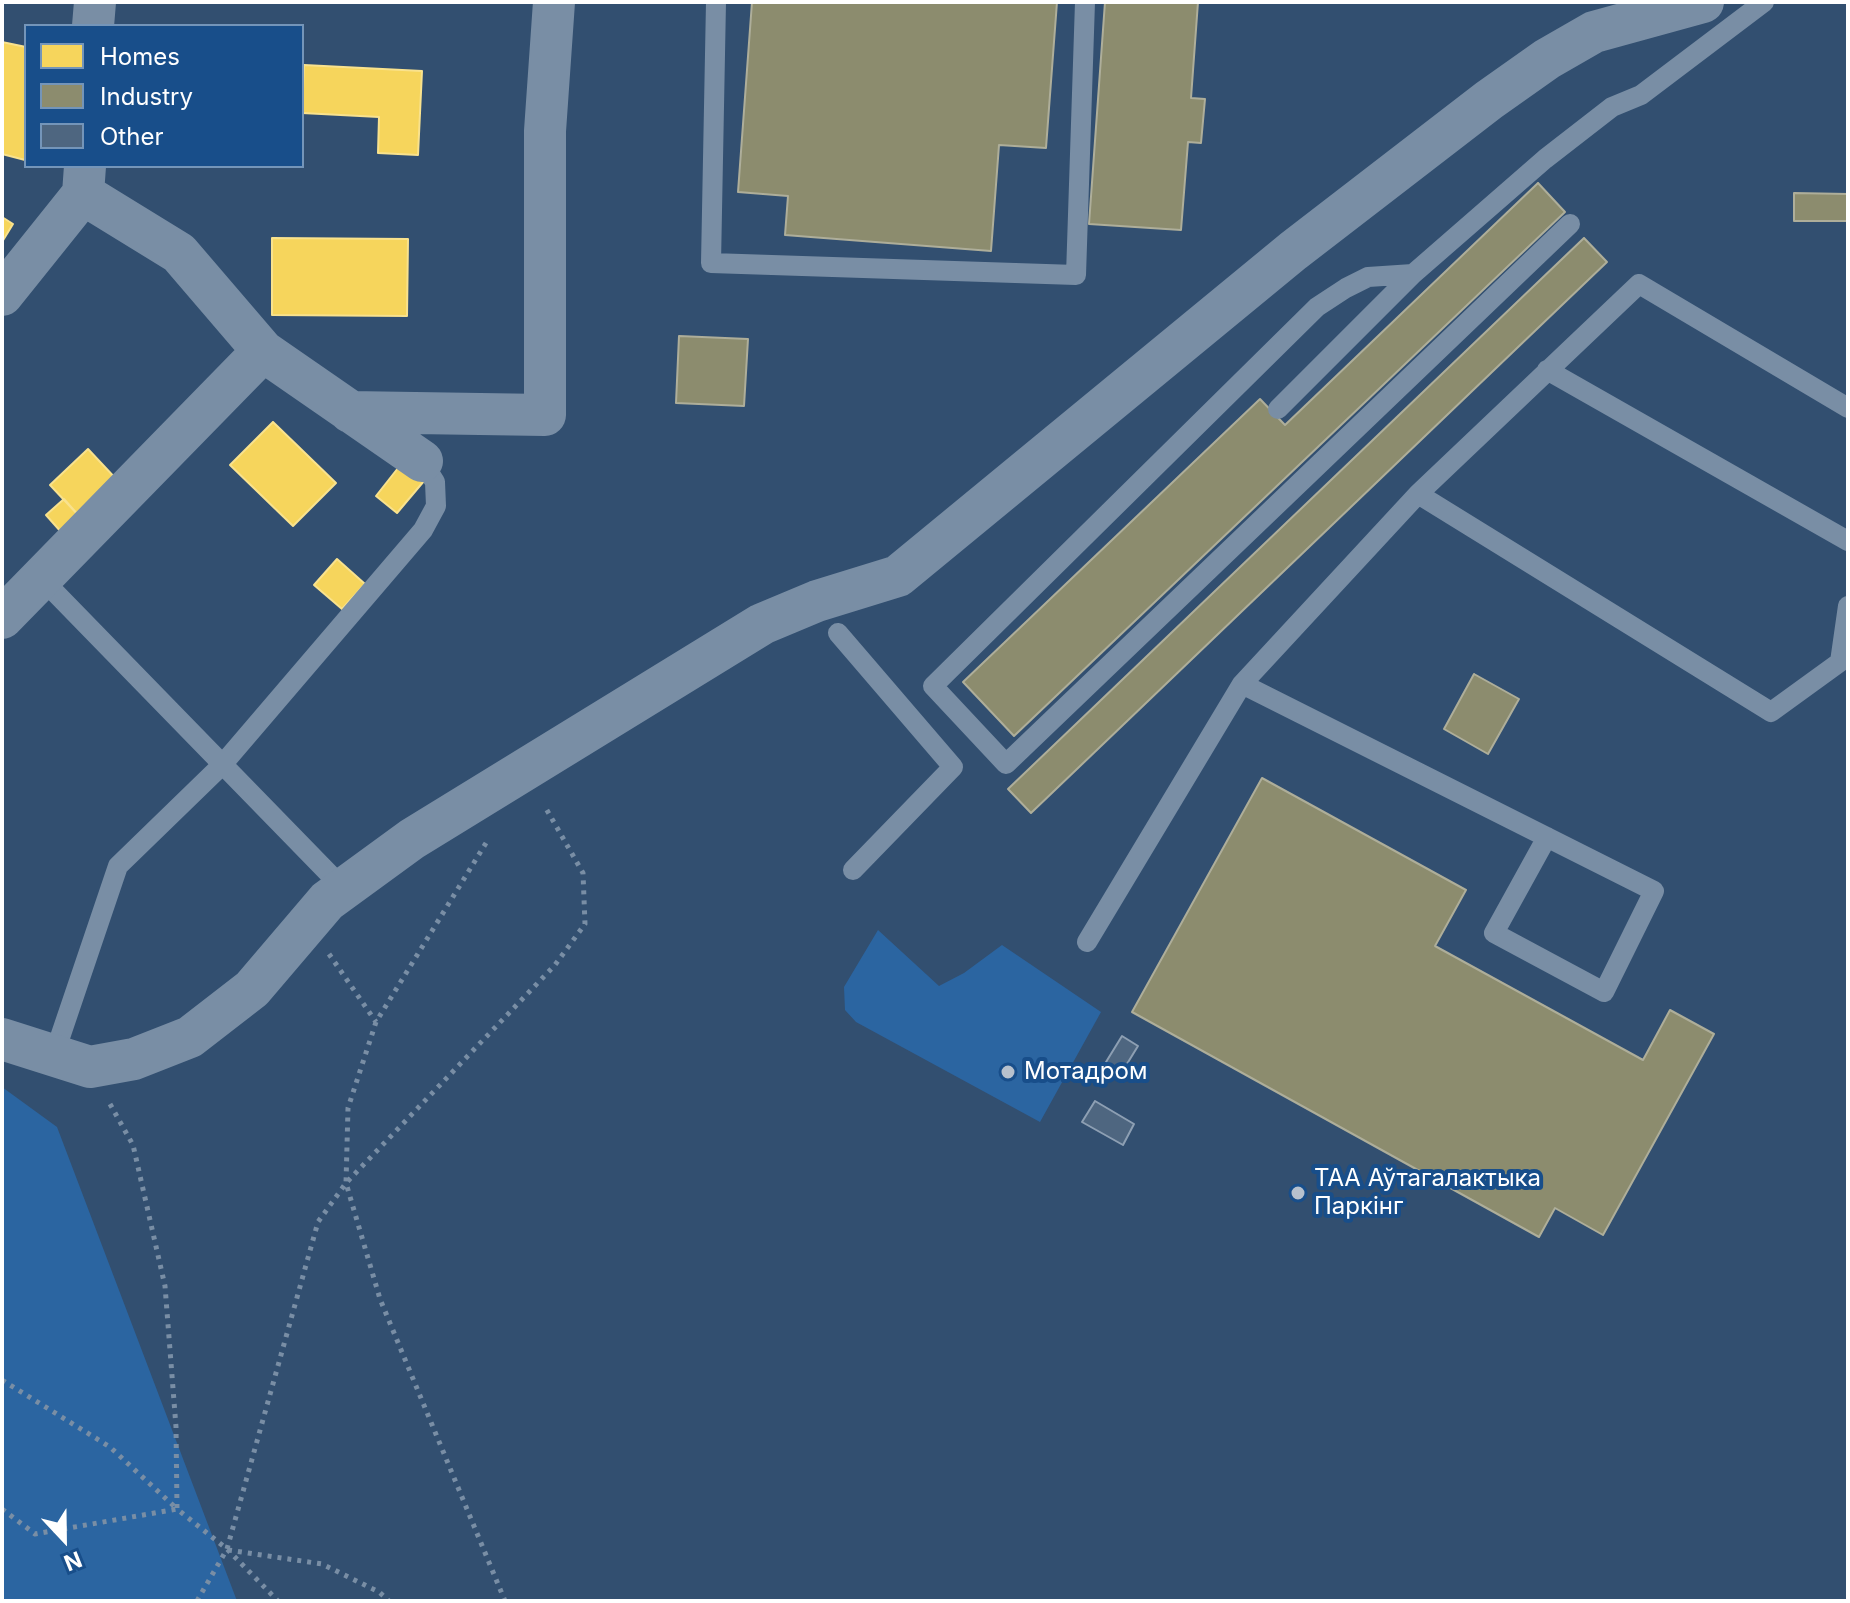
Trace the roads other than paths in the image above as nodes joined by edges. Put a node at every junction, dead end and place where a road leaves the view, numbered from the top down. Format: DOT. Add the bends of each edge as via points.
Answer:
graph roads {
  1 [pos="95,2"];
  2 [pos="554,2"];
  3 [pos="716,2"];
  4 [pos="1085,2"];
  5 [pos="1703,2"];
  6 [pos="1764,2"];
  7 [pos="93,24"];
  8 [pos="84,180"];
  9 [pos="1570,224"];
  10 [pos="1413,274"];
  11 [pos="2,295"];
  12 [pos="263,351"];
  13 [pos="1547,370"];
  14 [pos="1848,408"];
  15 [pos="1278,409"];
  16 [pos="350,412"];
  17 [pos="422,461"];
  18 [pos="1418,494"];
  19 [pos="1848,541"];
  20 [pos="41,578"];
  21 [pos="1848,606"];
  22 [pos="2,618"];
  23 [pos="838,633"];
  24 [pos="1242,684"];
  25 [pos="222,765"];
  26 [pos="1547,837"];
  27 [pos="853,870"];
  28 [pos="344,889"];
  29 [pos="1087,942"];
  30 [pos="2,1039"];
  31 [pos="72,1061"];
  1 -- 7 [label="street"];
  2 -- 16 [label="street" via="545,131 545,415"];
  3 -- 4 [label="lane" via="711,263 1076,275"];
  5 -- 28 [label="street" via="1594,32 1489,100 1293,251 898,576 762,624 412,839"];
  6 -- 10 [label="lane" via="1641,95 1612,107"];
  8 -- 11 [label="street"];
  8 -- 12 [label="street" via="179,253"];
  9 -- 10 [label="lane" via="1006,764 933,686 1317,307 1368,277"];
  10 -- 15 [label="lane"];
  12 -- 16 [label="street"];
  12 -- 20 [label="street"];
  13 -- 14 [label="lane" via="1639,284"];
  13 -- 18 [label="lane"];
  13 -- 19 [label="lane"];
  16 -- 17 [label="street"];
  17 -- 25 [label="lane" via="435,482 436,506 423,530"];
  18 -- 21 [label="lane" via="1771,712 1840,662"];
  18 -- 24 [label="lane"];
  20 -- 22 [label="street"];
  20 -- 25 [label="lane"];
  23 -- 27 [label="lane" via="953,767"];
  24 -- 26 [label="lane"];
  24 -- 29 [label="lane"];
  25 -- 28 [label="lane"];
  25 -- 31 [label="lane" via="118,866"];
  26 -- 26 [label="lane" via="1654,891 1604,992 1494,933"];
  28 -- 31 [label="street" via="327,901 252,989 190,1037 134,1059"];
  30 -- 31 [label="street"];
}
